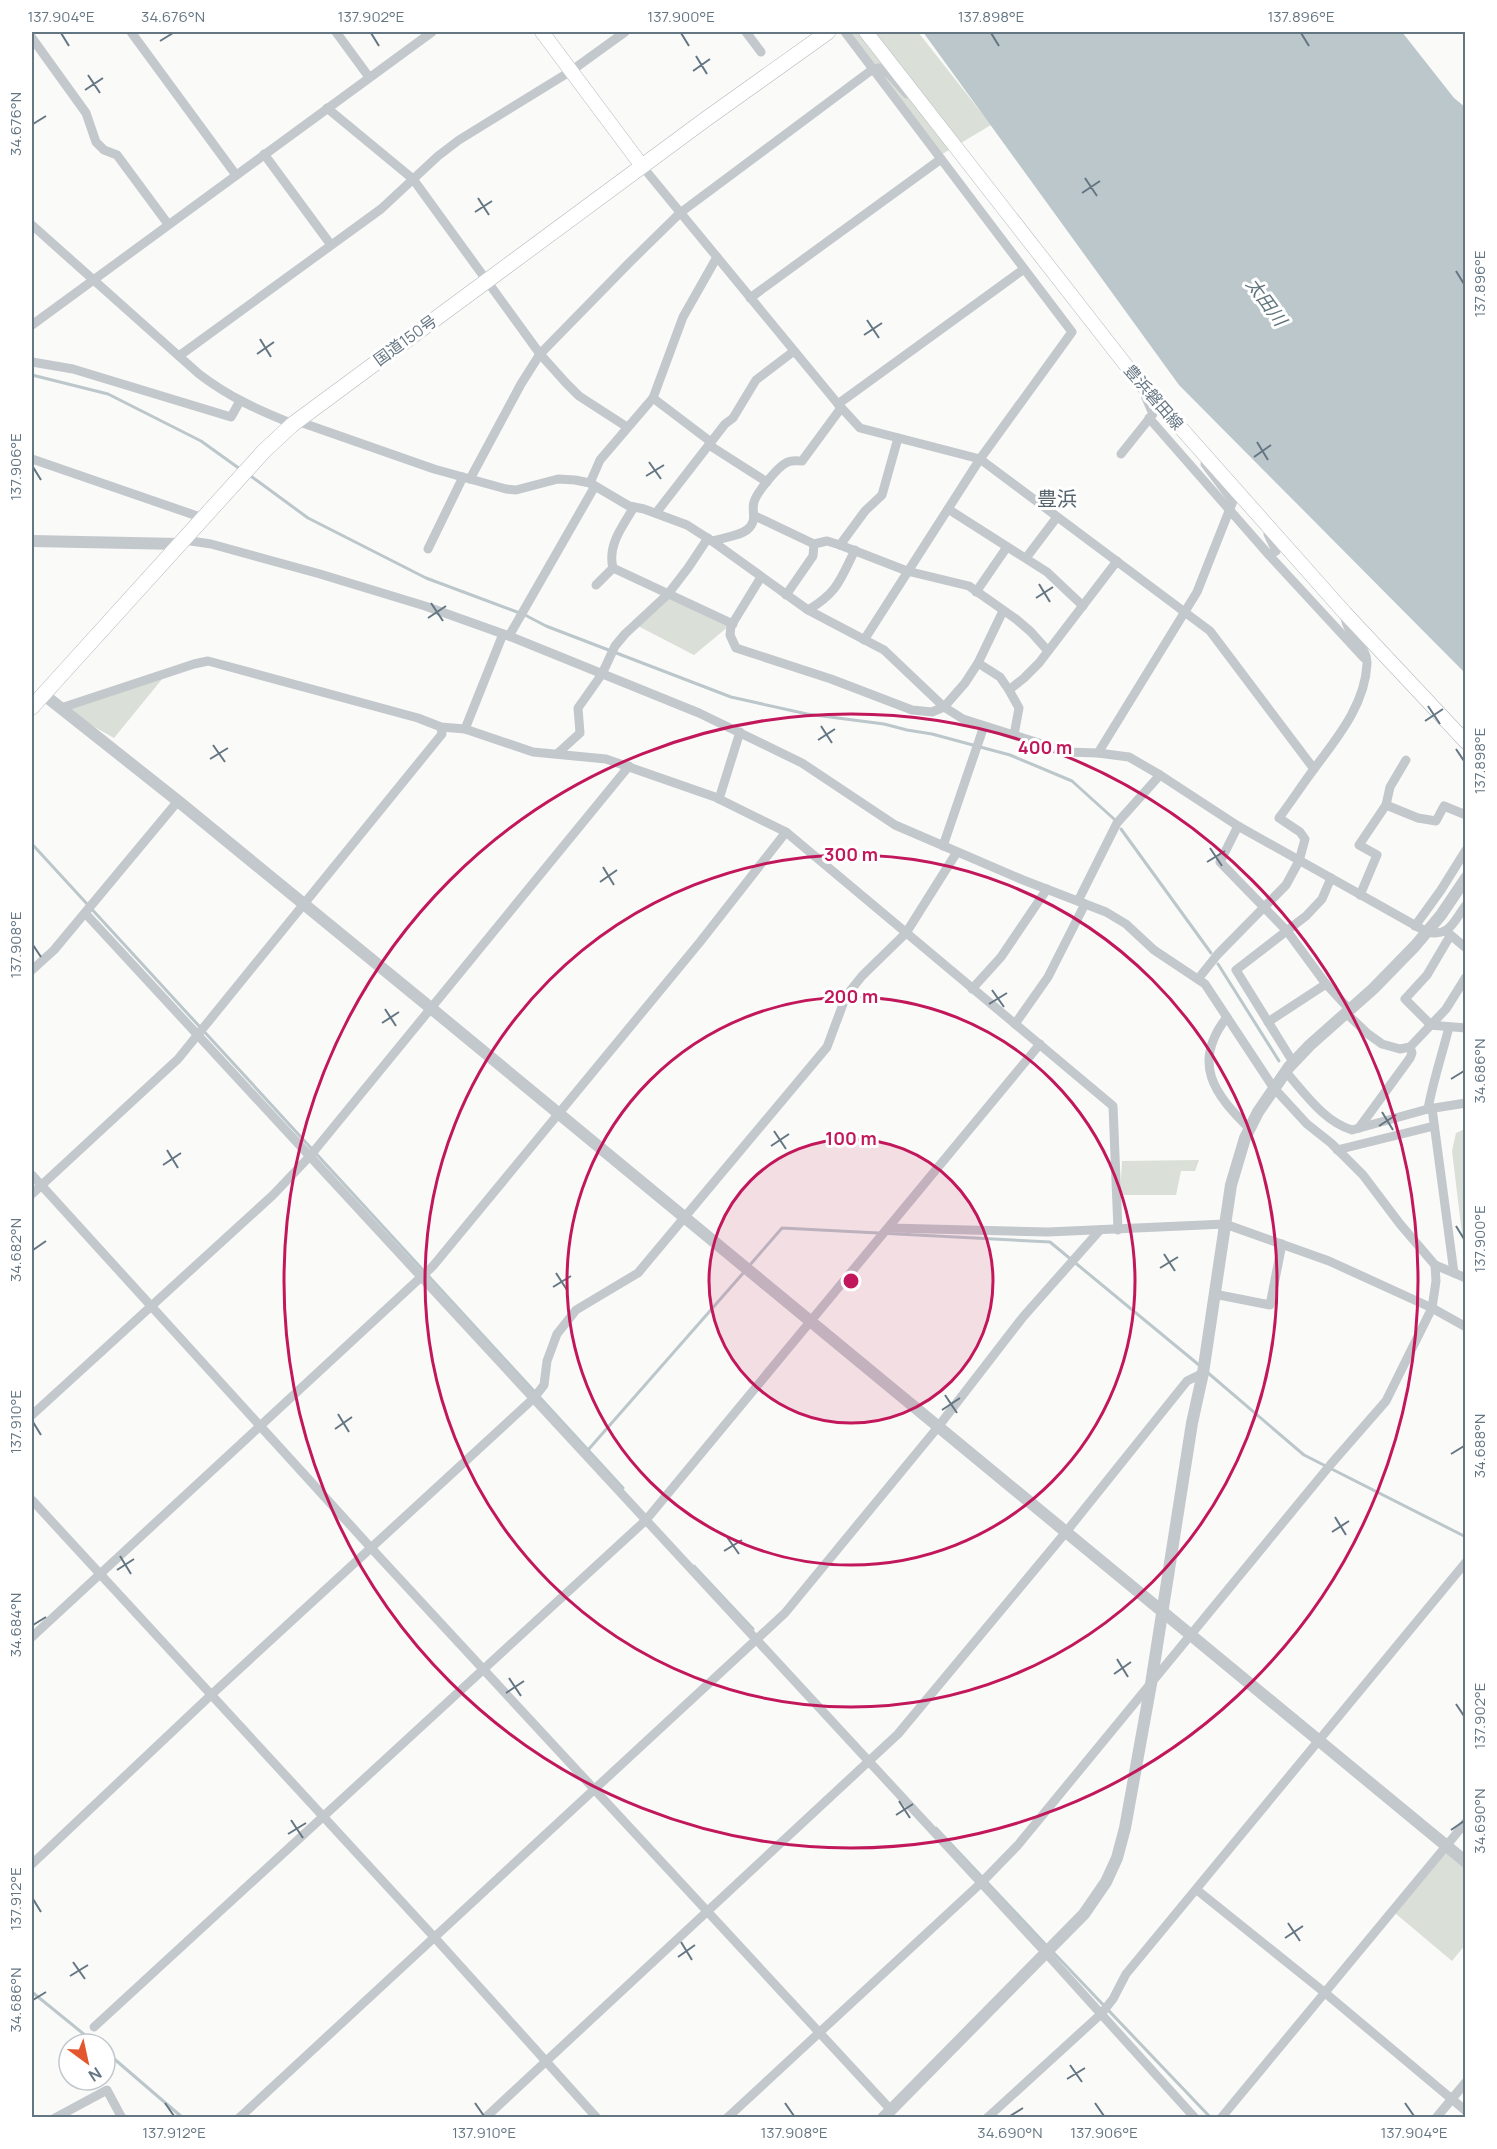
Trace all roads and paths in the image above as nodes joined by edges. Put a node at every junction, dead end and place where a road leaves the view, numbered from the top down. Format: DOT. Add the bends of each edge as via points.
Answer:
graph roads {
  1 [pos="131,32"];
  2 [pos="336,32"];
  3 [pos="432,32"];
  4 [pos="542,32"];
  5 [pos="625,32"];
  6 [pos="746,32"];
  7 [pos="828,32"];
  8 [pos="845,32"];
  9 [pos="866,32"];
  10 [pos="32,38"];
  11 [pos="761,52"];
  12 [pos="873,69"];
  13 [pos="570,71"];
  14 [pos="369,77"];
  15 [pos="327,108"];
  16 [pos="928,109"];
  17 [pos="264,154"];
  18 [pos="941,159"];
  19 [pos="642,166"];
  20 [pos="236,175"];
  21 [pos="413,179"];
  22 [pos="680,213"];
  23 [pos="168,224"];
  24 [pos="32,225"];
  25 [pos="331,245"];
  26 [pos="717,257"];
  27 [pos="1024,269"];
  28 [pos="93,280"];
  29 [pos="487,280"];
  30 [pos="750,298"];
  31 [pos="32,325"];
  32 [pos="794,351"];
  33 [pos="540,354"];
  34 [pos="179,356"];
  35 [pos="32,362"];
  36 [pos="1136,378"];
  37 [pos="653,398"];
  38 [pos="240,401"];
  39 [pos="839,406"];
  40 [pos="1149,418"];
  41 [pos="295,423"];
  42 [pos="627,427"];
  43 [pos="898,438"];
  44 [pos="710,443"];
  45 [pos="1197,446"];
  46 [pos="1121,454"];
  47 [pos="32,459"];
  48 [pos="980,459"];
  49 [pos="466,478"];
  50 [pos="767,482"];
  51 [pos="593,484"];
  52 [pos="634,507"];
  53 [pos="948,509"];
  54 [pos="1230,509"];
  55 [pos="656,513"];
  56 [pos="755,516"];
  57 [pos="1057,517"];
  58 [pos="203,518"];
  59 [pos="1269,528"];
  60 [pos="710,540"];
  61 [pos="32,541"];
  62 [pos="182,542"];
  63 [pos="814,544"];
  64 [pos="840,545"];
  65 [pos="1007,547"];
  66 [pos="428,549"];
  67 [pos="855,550"];
  68 [pos="1269,555"];
  69 [pos="1026,558"];
  70 [pos="1117,561"];
  71 [pos="613,568"];
  72 [pos="907,571"];
  73 [pos="760,577"];
  74 [pos="596,585"];
  75 [pos="976,592"];
  76 [pos="668,594"];
  77 [pos="786,595"];
  78 [pos="1083,606"];
  79 [pos="808,610"];
  80 [pos="1003,611"];
  81 [pos="1185,612"];
  82 [pos="1345,613"];
  83 [pos="733,624"];
  84 [pos="506,635"];
  85 [pos="864,640"];
  86 [pos="1048,651"];
  87 [pos="1368,662"];
  88 [pos="978,663"];
  89 [pos="602,674"];
  90 [pos="1009,690"];
  91 [pos="43,694"];
  92 [pos="32,706"];
  93 [pos="944,707"];
  94 [pos="61,708"];
  95 [pos="984,726"];
  96 [pos="441,727"];
  97 [pos="465,729"];
  98 [pos="740,732"];
  99 [pos="1014,735"];
  100 [pos="1466,742"];
  101 [pos="1098,753"];
  102 [pos="556,754"];
  103 [pos="1406,760"];
  104 [pos="629,766"];
  105 [pos="1314,769"];
  106 [pos="1160,775"];
  107 [pos="718,799"];
  108 [pos="178,801"];
  109 [pos="1386,805"];
  110 [pos="1466,814"];
  111 [pos="1238,826"];
  112 [pos="786,832"];
  113 [pos="943,846"];
  114 [pos="1466,850"];
  115 [pos="957,852"];
  116 [pos="1299,861"];
  117 [pos="1466,878"];
  118 [pos="1331,879"];
  119 [pos="1047,889"];
  120 [pos="1360,895"];
  121 [pos="1082,903"];
  122 [pos="305,905"];
  123 [pos="1466,905"];
  124 [pos="1265,908"];
  125 [pos="85,913"];
  126 [pos="1415,926"];
  127 [pos="1287,931"];
  128 [pos="1427,932"];
  129 [pos="906,933"];
  130 [pos="1448,934"];
  131 [pos="1466,948"];
  132 [pos="32,970"];
  133 [pos="1466,977"];
  134 [pos="1198,979"];
  135 [pos="1326,984"];
  136 [pos="972,989"];
  137 [pos="432,1010"];
  138 [pos="1348,1012"];
  139 [pos="1227,1017"];
  140 [pos="1268,1022"];
  141 [pos="1015,1024"];
  142 [pos="1430,1024"];
  143 [pos="1449,1027"];
  144 [pos="1466,1028"];
  145 [pos="197,1035"];
  146 [pos="1040,1044"];
  147 [pos="1410,1047"];
  148 [pos="1289,1067"];
  149 [pos="1273,1087"];
  150 [pos="1465,1102"];
  151 [pos="1430,1109"];
  152 [pos="559,1115"];
  153 [pos="1434,1126"];
  154 [pos="1359,1128"];
  155 [pos="1250,1129"];
  156 [pos="1337,1150"];
  157 [pos="310,1156"];
  158 [pos="32,1175"];
  159 [pos="41,1185"];
  160 [pos="32,1194"];
  161 [pos="684,1218"];
  162 [pos="1225,1224"];
  163 [pos="890,1228"];
  164 [pos="1100,1230"];
  165 [pos="1118,1230"];
  166 [pos="1282,1244"];
  167 [pos="1435,1265"];
  168 [pos="1454,1273"];
  169 [pos="421,1278"];
  170 [pos="1466,1278"];
  171 [pos="1214,1294"];
  172 [pos="151,1306"];
  173 [pos="1432,1308"];
  174 [pos="811,1323"];
  175 [pos="1466,1328"];
  176 [pos="1203,1373"];
  177 [pos="534,1398"];
  178 [pos="32,1415"];
  179 [pos="262,1426"];
  180 [pos="938,1427"];
  181 [pos="32,1500"];
  182 [pos="646,1520"];
  183 [pos="1066,1532"];
  184 [pos="372,1549"];
  185 [pos="1466,1562"];
  186 [pos="99,1573"];
  187 [pos="1162,1611"];
  188 [pos="1191,1634"];
  189 [pos="32,1638"];
  190 [pos="756,1640"];
  191 [pos="484,1668"];
  192 [pos="1151,1684"];
  193 [pos="211,1695"];
  194 [pos="1320,1740"];
  195 [pos="869,1762"];
  196 [pos="596,1789"];
  197 [pos="323,1816"];
  198 [pos="1466,1822"];
  199 [pos="1446,1846"];
  200 [pos="1466,1862"];
  201 [pos="32,1864"];
  202 [pos="981,1883"];
  203 [pos="1197,1890"];
  204 [pos="707,1911"];
  205 [pos="435,1938"];
  206 [pos="1046,1953"];
  207 [pos="1324,1992"];
  208 [pos="1101,2014"];
  209 [pos="94,2026"];
  210 [pos="819,2031"];
  211 [pos="545,2061"];
  212 [pos="1466,2082"];
  213 [pos="1451,2099"];
  214 [pos="1466,2111"];
  215 [pos="887,2114"];
  216 [pos="55,2118"];
  217 [pos="122,2118"];
  218 [pos="240,2118"];
  219 [pos="485,2118"];
  220 [pos="597,2118"];
  221 [pos="727,2118"];
  222 [pos="987,2118"];
  223 [pos="1195,2118"];
  224 [pos="1221,2118"];
  225 [pos="1436,2118"];
  1 -- 20 [label="street"];
  2 -- 14 [label="street"];
  3 -- 14 [label="street"];
  4 -- 13 [label="main road"];
  5 -- 13 [label="street"];
  6 -- 11 [label="street"];
  7 -- 19 [label="highway, 国道150号"];
  8 -- 12 [label="street"];
  9 -- 16 [label="main road, 豊浜磐田線"];
  10 -- 23 [label="street" via="86,113 96,142 117,156"];
  12 -- 16 [label="street" via="890,75 913,100"];
  12 -- 18 [label="street"];
  12 -- 22 [label="street"];
  13 -- 19 [label="main road"];
  13 -- 21 [label="street" via="459,140"];
  14 -- 15 [label="street"];
  15 -- 17 [label="street"];
  15 -- 21 [label="street"];
  16 -- 36 [label="main road, 豊浜磐田線"];
  17 -- 20 [label="street"];
  17 -- 25 [label="street"];
  18 -- 27 [label="street"];
  18 -- 30 [label="street"];
  19 -- 22 [label="street"];
  19 -- 29 [label="highway, 国道150号"];
  20 -- 23 [label="street"];
  21 -- 25 [label="street" via="381,209"];
  21 -- 29 [label="street"];
  22 -- 26 [label="street"];
  22 -- 33 [label="street"];
  23 -- 28 [label="street"];
  24 -- 28 [label="street"];
  25 -- 34 [label="street"];
  26 -- 30 [label="street"];
  26 -- 37 [label="street" via="683,317"];
  27 -- 39 [label="street"];
  27 -- 48 [label="street" via="1072,332"];
  28 -- 31 [label="street"];
  28 -- 34 [label="street"];
  29 -- 33 [label="street"];
  29 -- 41 [label="highway, 国道150号"];
  30 -- 32 [label="street"];
  32 -- 39 [label="street"];
  32 -- 44 [label="street" via="756,380 734,418"];
  33 -- 42 [label="street" via="579,396"];
  33 -- 49 [label="street"];
  34 -- 38 [label="street" via="222,392"];
  35 -- 38 [label="street" via="73,369 231,417"];
  36 -- 40 [label="street" via="1153,411"];
  36 -- 45 [label="main road, 豊浜磐田線"];
  37 -- 42 [label="street"];
  37 -- 44 [label="street"];
  38 -- 41 [label="street"];
  39 -- 43 [label="street" via="861,428"];
  39 -- 50 [label="street" via="802,461 783,464"];
  40 -- 46 [label="street"];
  40 -- 54 [label="street"];
  41 -- 49 [label="street"];
  41 -- 58 [label="highway, 国道150号"];
  42 -- 51 [label="street" via="600,460"];
  43 -- 48 [label="street"];
  43 -- 64 [label="street" via="882,495"];
  44 -- 50 [label="street"];
  44 -- 55 [label="street"];
  45 -- 54 [label="street" via="1233,501"];
  45 -- 59 [label="main road, 豊浜磐田線"];
  47 -- 58 [label="street"];
  48 -- 53 [label="street"];
  48 -- 57 [label="street"];
  49 -- 51 [label="street" via="516,490 558,479"];
  49 -- 66 [label="street"];
  50 -- 56 [label="street" via="754,503"];
  51 -- 52 [label="street"];
  51 -- 84 [label="street"];
  52 -- 55 [label="street"];
  52 -- 71 [label="street" via="611,548"];
  53 -- 65 [label="street"];
  53 -- 72 [label="street"];
  54 -- 68 [label="street"];
  54 -- 81 [label="street"];
  55 -- 60 [label="street" via="687,525"];
  56 -- 60 [label="street" via="747,530"];
  56 -- 63 [label="street"];
  57 -- 69 [label="street"];
  57 -- 70 [label="street"];
  58 -- 62 [label="highway, 国道150号"];
  59 -- 68 [label="street" via="1276,551"];
  59 -- 82 [label="main road, 豊浜磐田線"];
  60 -- 73 [label="street"];
  60 -- 76 [label="street"];
  61 -- 62 [label="street"];
  62 -- 84 [label="street" via="211,544 320,574"];
  62 -- 91 [label="highway, 国道150号"];
  63 -- 64 [label="street"];
  63 -- 77 [label="street" via="813,555"];
  64 -- 67 [label="street"];
  65 -- 69 [label="street"];
  65 -- 75 [label="street"];
  67 -- 72 [label="street"];
  67 -- 79 [label="street" via="834,591"];
  68 -- 87 [label="street"];
  69 -- 78 [label="street"];
  70 -- 78 [label="street"];
  70 -- 81 [label="street"];
  71 -- 74 [label="street"];
  71 -- 76 [label="street"];
  72 -- 75 [label="street" via="969,586"];
  72 -- 85 [label="street"];
  73 -- 77 [label="street"];
  73 -- 83 [label="street"];
  75 -- 80 [label="street"];
  76 -- 83 [label="street"];
  76 -- 89 [label="street" via="615,646"];
  77 -- 79 [label="street"];
  78 -- 86 [label="street"];
  79 -- 85 [label="street"];
  80 -- 86 [label="street"];
  80 -- 88 [label="street"];
  81 -- 101 [label="street"];
  81 -- 105 [label="street" via="1210,631"];
  82 -- 87 [label="street"];
  82 -- 100 [label="main road, 豊浜磐田線"];
  83 -- 93 [label="street" via="730,635 736,648 912,710 932,712"];
  84 -- 89 [label="street"];
  84 -- 97 [label="street"];
  85 -- 93 [label="street" via="884,650"];
  86 -- 90 [label="street"];
  87 -- 105 [label="street" via="1352,715"];
  88 -- 90 [label="street" via="1000,677"];
  88 -- 93 [label="street"];
  89 -- 98 [label="street"];
  89 -- 102 [label="street" via="578,708 580,733"];
  90 -- 99 [label="street" via="1019,708"];
  91 -- 92 [label="highway, 国道150号"];
  91 -- 94 [label="street"];
  93 -- 95 [label="street"];
  94 -- 96 [label="street" via="208,661"];
  94 -- 108 [label="street"];
  95 -- 99 [label="street"];
  95 -- 113 [label="street"];
  96 -- 97 [label="street"];
  96 -- 122 [label="street" via="442,734"];
  97 -- 102 [label="street" via="533,752"];
  98 -- 107 [label="street"];
  98 -- 113 [label="street" via="802,763 895,825"];
  99 -- 101 [label="street" via="1067,752"];
  101 -- 106 [label="street" via="1129,757"];
  102 -- 104 [label="street" via="606,759"];
  103 -- 109 [label="street" via="1390,787"];
  104 -- 107 [label="street"];
  104 -- 137 [label="street"];
  105 -- 116 [label="street" via="1279,818 1305,839"];
  106 -- 111 [label="street"];
  106 -- 121 [label="street" via="1117,823"];
  107 -- 112 [label="street"];
  108 -- 122 [label="street"];
  108 -- 125 [label="street"];
  109 -- 110 [label="street" via="1436,821 1444,806"];
  109 -- 120 [label="street" via="1359,845 1377,855"];
  111 -- 116 [label="street"];
  111 -- 124 [label="street" via="1220,862"];
  112 -- 129 [label="street"];
  112 -- 152 [label="street"];
  113 -- 115 [label="street"];
  114 -- 126 [label="street"];
  115 -- 119 [label="street"];
  115 -- 129 [label="street"];
  116 -- 118 [label="street"];
  116 -- 124 [label="street" via="1286,885"];
  117 -- 128 [label="street"];
  118 -- 120 [label="street"];
  118 -- 127 [label="street" via="1322,899"];
  119 -- 121 [label="street"];
  119 -- 136 [label="street" via="1001,957"];
  120 -- 126 [label="street"];
  121 -- 134 [label="street" via="1126,924 1154,950"];
  121 -- 141 [label="street" via="1048,977"];
  122 -- 137 [label="street"];
  122 -- 145 [label="street"];
  123 -- 130 [label="street"];
  124 -- 127 [label="street"];
  124 -- 134 [label="street"];
  125 -- 132 [label="street"];
  125 -- 145 [label="street"];
  126 -- 128 [label="street"];
  127 -- 135 [label="street"];
  127 -- 140 [label="street" via="1236,970"];
  128 -- 130 [label="street"];
  128 -- 138 [label="street"];
  129 -- 136 [label="street"];
  129 -- 161 [label="street" via="846,996 827,1047"];
  130 -- 131 [label="street"];
  130 -- 142 [label="street" via="1427,975 1405,999"];
  133 -- 142 [label="street" via="1446,1009"];
  134 -- 139 [label="street"];
  135 -- 138 [label="street"];
  135 -- 140 [label="street"];
  136 -- 141 [label="street"];
  137 -- 152 [label="street"];
  137 -- 157 [label="street"];
  138 -- 147 [label="street" via="1382,1044 1400,1049"];
  138 -- 148 [label="street"];
  139 -- 149 [label="street"];
  139 -- 155 [label="street" via="1209,1049 1211,1079 1233,1113"];
  140 -- 148 [label="street"];
  141 -- 146 [label="street"];
  142 -- 143 [label="street"];
  142 -- 147 [label="street"];
  143 -- 144 [label="street"];
  143 -- 151 [label="street" via="1434,1077"];
  145 -- 157 [label="street"];
  145 -- 159 [label="street" via="178,1059"];
  146 -- 163 [label="street"];
  146 -- 165 [label="street" via="1113,1106"];
  147 -- 154 [label="street" via="1410,1058"];
  148 -- 149 [label="street"];
  148 -- 154 [label="street" via="1328,1117 1342,1128"];
  149 -- 155 [label="street"];
  149 -- 156 [label="street"];
  150 -- 151 [label="street"];
  151 -- 153 [label="street"];
  151 -- 154 [label="street"];
  152 -- 161 [label="street"];
  152 -- 169 [label="street"];
  153 -- 156 [label="street"];
  153 -- 168 [label="street"];
  155 -- 162 [label="street" via="1231,1185"];
  156 -- 167 [label="street" via="1363,1175"];
  157 -- 169 [label="street"];
  157 -- 172 [label="street"];
  158 -- 159 [label="street"];
  159 -- 160 [label="street"];
  159 -- 172 [label="street"];
  161 -- 174 [label="street"];
  161 -- 177 [label="street" via="638,1273 576,1310 557,1334 547,1361 544,1385"];
  162 -- 165 [label="street"];
  162 -- 166 [label="street"];
  162 -- 171 [label="street"];
  163 -- 164 [label="street"];
  163 -- 174 [label="street"];
  164 -- 165 [label="street"];
  164 -- 180 [label="street" via="1023,1317"];
  166 -- 171 [label="street" via="1270,1305"];
  166 -- 173 [label="street"];
  167 -- 168 [label="street"];
  167 -- 173 [label="street"];
  168 -- 170 [label="street"];
  169 -- 177 [label="street"];
  169 -- 179 [label="street"];
  171 -- 176 [label="street"];
  172 -- 178 [label="street"];
  172 -- 179 [label="street"];
  173 -- 175 [label="street"];
  173 -- 188 [label="street" via="1386,1401"];
  174 -- 180 [label="street"];
  174 -- 182 [label="street"];
  176 -- 183 [label="street" via="1187,1381"];
  176 -- 187 [label="street"];
  177 -- 182 [label="street"];
  177 -- 184 [label="street"];
  179 -- 184 [label="street"];
  179 -- 186 [label="street"];
  180 -- 183 [label="street"];
  180 -- 190 [label="street" via="785,1613"];
  181 -- 186 [label="street"];
  182 -- 190 [label="street"];
  182 -- 191 [label="street"];
  183 -- 187 [label="street"];
  183 -- 195 [label="street" via="898,1734"];
  184 -- 191 [label="street"];
  184 -- 193 [label="street"];
  185 -- 194 [label="street"];
  186 -- 189 [label="street"];
  186 -- 193 [label="street"];
  187 -- 188 [label="street"];
  187 -- 192 [label="street"];
  188 -- 192 [label="street"];
  188 -- 194 [label="street"];
  190 -- 195 [label="street"];
  190 -- 196 [label="street"];
  191 -- 196 [label="street"];
  191 -- 197 [label="street"];
  192 -- 202 [label="street" via="1018,1845"];
  192 -- 206 [label="street" via="1117,1858 1084,1914"];
  193 -- 197 [label="street"];
  193 -- 201 [label="street"];
  194 -- 199 [label="street"];
  194 -- 203 [label="street"];
  195 -- 202 [label="street"];
  195 -- 204 [label="street"];
  196 -- 204 [label="street"];
  196 -- 205 [label="street"];
  197 -- 205 [label="street"];
  197 -- 209 [label="street"];
  198 -- 199 [label="street"];
  199 -- 200 [label="street"];
  199 -- 207 [label="street"];
  202 -- 206 [label="street"];
  202 -- 210 [label="street"];
  203 -- 207 [label="street"];
  203 -- 208 [label="street" via="1126,1974"];
  204 -- 210 [label="street"];
  204 -- 211 [label="street"];
  205 -- 211 [label="street"];
  205 -- 218 [label="street"];
  206 -- 208 [label="street"];
  206 -- 215 [label="street"];
  207 -- 213 [label="street"];
  207 -- 224 [label="street"];
  208 -- 222 [label="street"];
  208 -- 223 [label="street"];
  210 -- 215 [label="street"];
  210 -- 221 [label="street"];
  211 -- 219 [label="street"];
  211 -- 220 [label="street"];
  212 -- 213 [label="street"];
  213 -- 214 [label="street"];
  213 -- 225 [label="street"];
  216 -- 217 [label="street" via="107,2090"];
}
